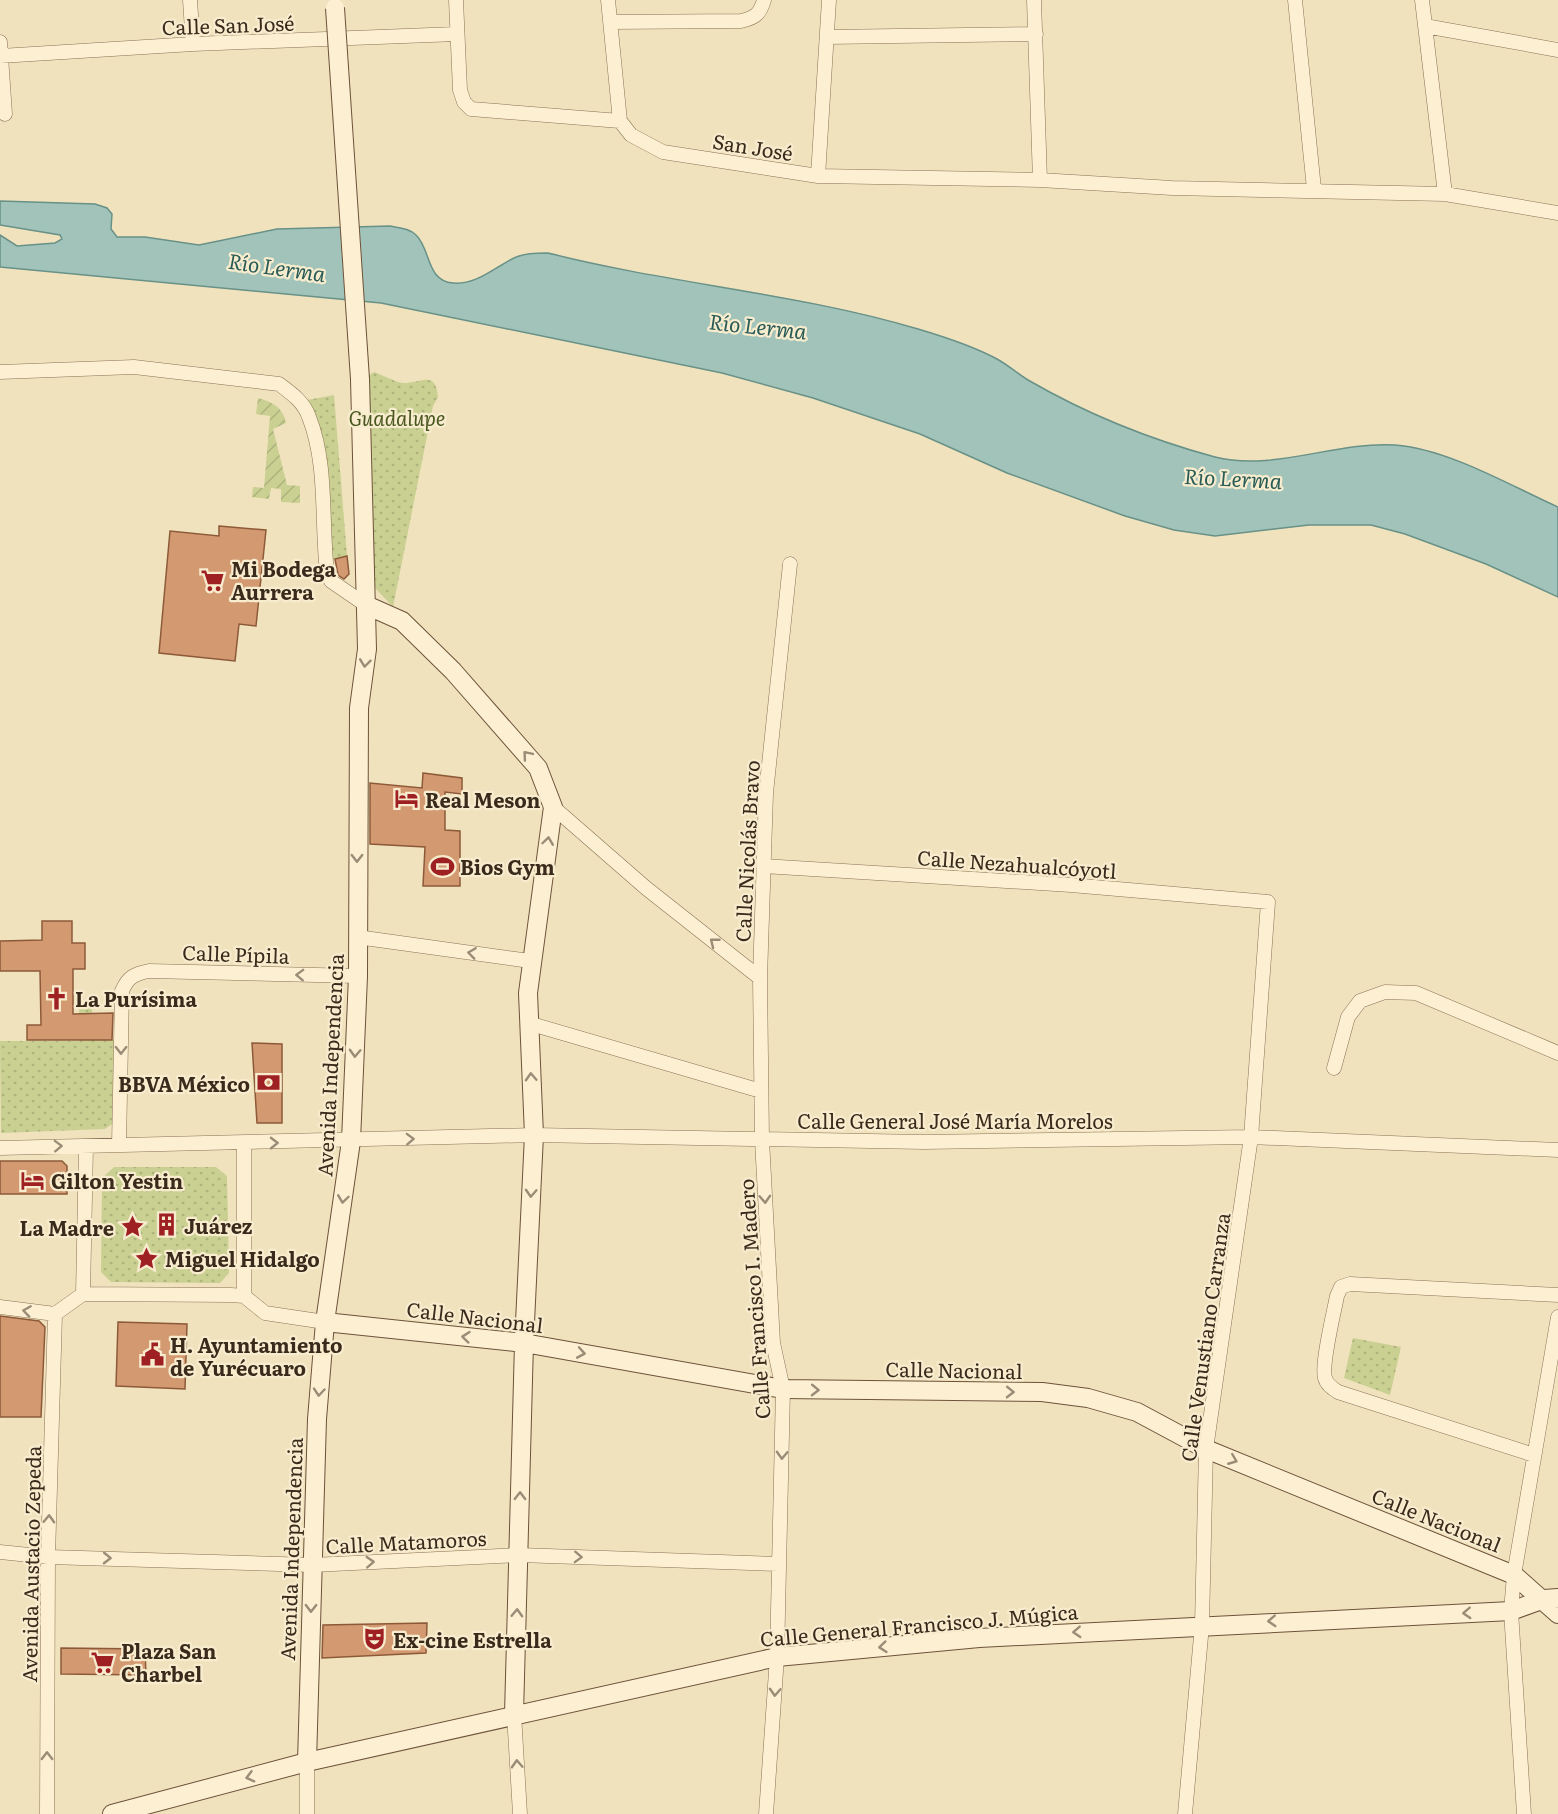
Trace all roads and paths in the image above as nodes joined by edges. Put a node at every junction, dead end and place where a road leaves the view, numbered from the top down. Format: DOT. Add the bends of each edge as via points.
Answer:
graph roads {
  1 [pos="190,0"];
  2 [pos="456,0"];
  3 [pos="608,0"];
  4 [pos="764,0"];
  5 [pos="829,0"];
  6 [pos="1034,0"];
  7 [pos="1295,0"];
  8 [pos="1422,0"];
  9 [pos="335,4"];
  10 [pos="610,22"];
  11 [pos="1425,26"];
  12 [pos="457,34"];
  13 [pos="1036,34"];
  14 [pos="827,37"];
  15 [pos="0,42"];
  16 [pos="193,44"];
  17 [pos="1558,50"];
  18 [pos="0,56"];
  19 [pos="5,114"];
  20 [pos="620,121"];
  21 [pos="818,176"];
  22 [pos="1040,180"];
  23 [pos="1314,189"];
  24 [pos="1445,194"];
  25 [pos="1558,213"];
  26 [pos="0,372"];
  27 [pos="790,564"];
  28 [pos="366,605"];
  29 [pos="553,807"];
  30 [pos="763,866"];
  31 [pos="1268,902"];
  32 [pos="357,937"];
  33 [pos="530,961"];
  34 [pos="358,976"];
  35 [pos="760,978"];
  36 [pos="528,1023"];
  37 [pos="1558,1053"];
  38 [pos="1334,1068"];
  39 [pos="761,1091"];
  40 [pos="534,1135"];
  41 [pos="1251,1137"];
  42 [pos="762,1140"];
  43 [pos="351,1141"];
  44 [pos="244,1143"];
  45 [pos="119,1145"];
  46 [pos="86,1146"];
  47 [pos="0,1148"];
  48 [pos="1558,1150"];
  49 [pos="83,1294"];
  50 [pos="1558,1295"];
  51 [pos="244,1296"];
  52 [pos="0,1307"];
  53 [pos="55,1314"];
  54 [pos="1558,1317"];
  55 [pos="325,1322"];
  56 [pos="524,1343"];
  57 [pos="783,1389"];
  58 [pos="1206,1449"];
  59 [pos="1534,1455"];
  60 [pos="0,1552"];
  61 [pos="519,1555"];
  62 [pos="48,1557"];
  63 [pos="312,1564"];
  64 [pos="779,1564"];
  65 [pos="1514,1575"];
  66 [pos="1551,1598"];
  67 [pos="1511,1611"];
  68 [pos="1558,1614"];
  69 [pos="1203,1624"];
  70 [pos="777,1657"];
  71 [pos="514,1714"];
  72 [pos="307,1762"];
  73 [pos="46,1814"];
  74 [pos="112,1814"];
  75 [pos="307,1814"];
  76 [pos="520,1814"];
  77 [pos="766,1814"];
  78 [pos="1185,1814"];
  79 [pos="1524,1814"];
  1 -- 16 [label="street"];
  2 -- 12 [label="street"];
  3 -- 10 [label="street"];
  4 -- 10 [label="street" via="760,12 741,21"];
  5 -- 14 [label="street"];
  6 -- 13 [label="street"];
  7 -- 23 [label="street"];
  8 -- 11 [label="street"];
  9 -- 28 [label="street, Avenida Independencia, bridge" via="360,379"];
  10 -- 20 [label="street"];
  11 -- 17 [label="street"];
  11 -- 24 [label="street"];
  12 -- 16 [label="street, Calle San José"];
  12 -- 20 [label="street" via="460,90 471,109"];
  13 -- 14 [label="street"];
  13 -- 22 [label="street"];
  14 -- 21 [label="street"];
  15 -- 18 [label="street"];
  16 -- 18 [label="street, Calle San José"];
  18 -- 19 [label="street"];
  20 -- 21 [label="street, San José" via="632,135 663,152"];
  21 -- 22 [label="street, San José"];
  22 -- 23 [label="street, San José" via="1172,188"];
  23 -- 24 [label="street, San José"];
  24 -- 25 [label="street, San José"];
  26 -- 28 [label="street" via="134,367 279,384 298,398 309,417 322,482 327,572 331,581"];
  27 -- 30 [label="street, Calle Nicolás Bravo" via="766,794"];
  29 -- 28 [label="street, one-way" via="538,768 453,671 402,621"];
  28 -- 32 [label="street, Avenida Independencia, one-way" via="367,649 359,708"];
  33 -- 29 [label="street, one-way"];
  35 -- 29 [label="street, one-way" via="646,888"];
  30 -- 31 [label="street, Calle Nezahualcóyotl"];
  30 -- 35 [label="street, Calle Nicolás Bravo"];
  31 -- 41 [label="street, Calle Venustiano Carranza"];
  33 -- 32 [label="street, one-way"];
  32 -- 34 [label="street, Avenida Independencia"];
  33 -- 36 [label="street"];
  34 -- 43 [label="street, Avenida Independencia, one-way"];
  34 -- 45 [label="street, Calle Pípila, one-way" via="148,970 135,973 122,991"];
  35 -- 39 [label="street, Calle Nicolás Bravo"];
  36 -- 39 [label="street"];
  40 -- 36 [label="street, one-way"];
  37 -- 38 [label="street" via="1416,993 1385,992 1360,1001 1348,1017"];
  39 -- 42 [label="street, Calle Nicolás Bravo"];
  40 -- 42 [label="street, Calle General José María Morelos"];
  43 -- 40 [label="street, Calle General José María Morelos, one-way"];
  40 -- 56 [label="street, one-way"];
  41 -- 42 [label="street, Calle General José María Morelos"];
  41 -- 48 [label="street, Calle General José María Morelos"];
  41 -- 58 [label="street, Calle Venustiano Carranza"];
  42 -- 57 [label="street, Calle Francisco I. Madero, one-way" via="773,1343"];
  44 -- 43 [label="street, Calle General José María Morelos, one-way"];
  43 -- 55 [label="street, Avenida Independencia, one-way"];
  44 -- 45 [label="street, Calle General José María Morelos"];
  44 -- 51 [label="street"];
  45 -- 46 [label="street, Calle General José María Morelos"];
  47 -- 46 [label="street, Calle General José María Morelos, one-way"];
  46 -- 49 [label="street"];
  49 -- 51 [label="street"];
  49 -- 53 [label="street"];
  50 -- 59 [label="street" via="1350,1284 1341,1287 1336,1296 1325,1364 1324,1376 1338,1392"];
  51 -- 55 [label="street" via="266,1313"];
  53 -- 52 [label="street, one-way"];
  62 -- 53 [label="street, Avenida Austacio Zepeda, one-way"];
  54 -- 59 [label="street"];
  56 -- 55 [label="street, Calle Nacional, one-way"];
  55 -- 63 [label="street, Avenida Independencia, one-way"];
  56 -- 57 [label="street, Calle Nacional, one-way"];
  61 -- 56 [label="street, one-way"];
  57 -- 58 [label="street, Calle Nacional, one-way" via="1041,1392 1088,1398 1137,1412"];
  57 -- 64 [label="street, Calle Francisco I. Madero, one-way"];
  58 -- 65 [label="street, Calle Nacional, one-way"];
  58 -- 69 [label="street, Calle Venustiano Carranza"];
  59 -- 65 [label="street"];
  60 -- 62 [label="street, Calle Matamoros"];
  63 -- 61 [label="street, Calle Matamoros, one-way"];
  61 -- 64 [label="street, Calle Matamoros, one-way"];
  71 -- 61 [label="street, one-way"];
  62 -- 63 [label="street, Calle Matamoros, one-way"];
  73 -- 62 [label="street, Avenida Austacio Zepeda, one-way"];
  63 -- 72 [label="street, Avenida Independencia, one-way"];
  64 -- 70 [label="street, Calle Francisco I. Madero"];
  65 -- 66 [label="street, Calle Nacional"];
  65 -- 67 [label="street"];
  66 -- 67 [label="street, Calle General Francisco J. Múgica"];
  66 -- 68 [label="street, Calle Nacional"];
  67 -- 69 [label="street, Calle General Francisco J. Múgica, one-way"];
  67 -- 79 [label="street"];
  69 -- 70 [label="street, Calle General Francisco J. Múgica, one-way" via="979,1638"];
  69 -- 78 [label="street, Calle Venustiano Carranza"];
  70 -- 71 [label="street, Calle General Francisco J. Múgica"];
  70 -- 77 [label="street, Calle Francisco I. Madero, one-way"];
  71 -- 72 [label="street, Calle General Francisco J. Múgica"];
  76 -- 71 [label="street, one-way"];
  72 -- 74 [label="street, Calle General Francisco J. Múgica, one-way"];
  72 -- 75 [label="street, Avenida Independencia"];
}
